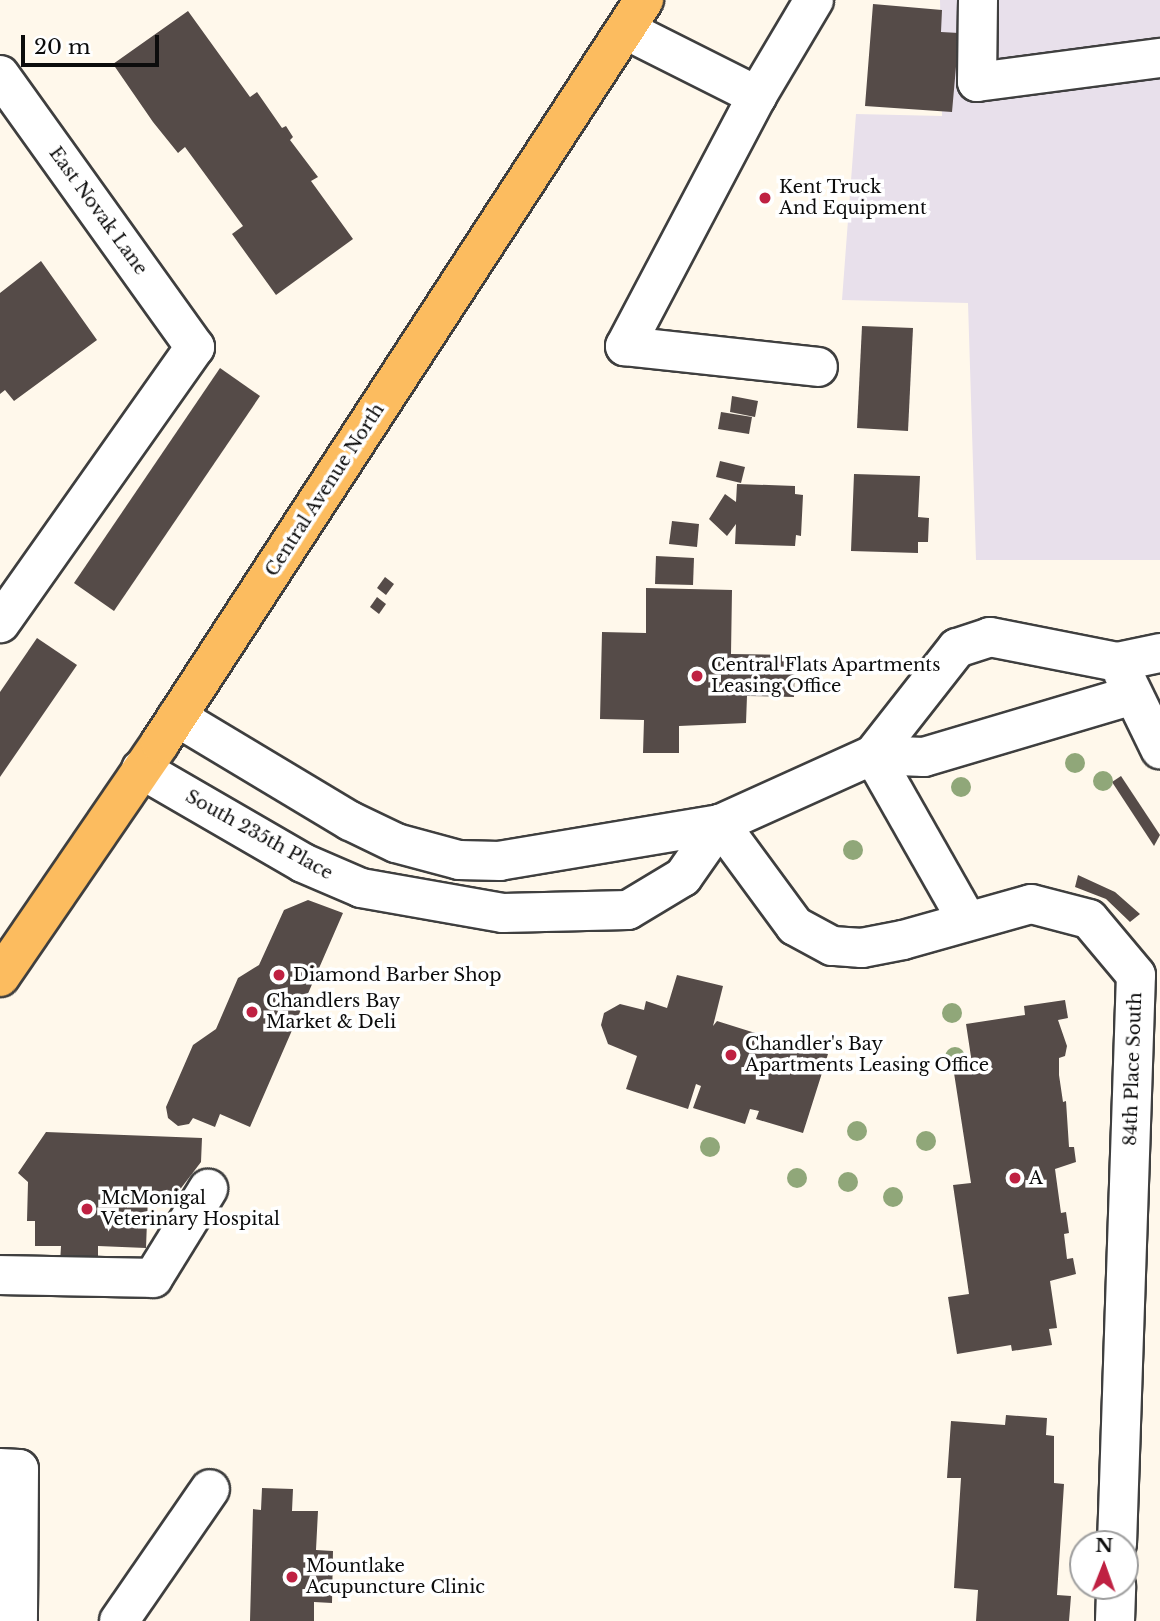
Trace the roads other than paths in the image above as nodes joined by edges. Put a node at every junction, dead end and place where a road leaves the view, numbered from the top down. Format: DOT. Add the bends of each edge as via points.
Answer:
graph roads {
  1 [pos="814,0"];
  2 [pos="978,0"];
  3 [pos="635,15"];
  4 [pos="1160,58"];
  5 [pos="0,75"];
  6 [pos="757,96"];
  7 [pos="818,367"];
  8 [pos="6,606"];
  9 [pos="1160,653"];
  10 [pos="1125,678"];
  11 [pos="177,717"];
  12 [pos="1160,749"];
  13 [pos="873,755"];
  14 [pos="141,769"];
  15 [pos="720,824"];
  16 [pos="967,919"];
  17 [pos="0,977"];
  18 [pos="208,1189"];
  19 [pos="0,1275"];
  20 [pos="0,1468"];
  21 [pos="210,1489"];
  22 [pos="1117,1530"];
  23 [pos="1116,1600"];
  24 [pos="18,1621"];
  25 [pos="118,1621"];
  26 [pos="1115,1621"];
  1 -- 6 [label="street"];
  2 -- 4 [label="street" via="977,82"];
  3 -- 6 [label="street"];
  3 -- 11 [label="main road, Central Avenue North"];
  5 -- 8 [label="street, East Novak Lane" via="195,347"];
  6 -- 7 [label="street" via="625,346"];
  9 -- 10 [label="street"];
  10 -- 12 [label="street"];
  10 -- 13 [label="street" via="924,757"];
  10 -- 13 [label="street" via="990,637 957,648"];
  11 -- 14 [label="main road, Central Avenue North"];
  11 -- 15 [label="street" via="350,821 396,843 459,860 500,861"];
  13 -- 15 [label="street"];
  13 -- 16 [label="street"];
  14 -- 15 [label="street, South 235th Place" via="303,863 361,888 503,913 628,910 683,877"];
  14 -- 17 [label="main road, Central Avenue North"];
  15 -- 16 [label="street, 84th Place South" via="794,926 832,946 862,948"];
  16 -- 22 [label="street, 84th Place South" via="1031,904 1088,919 1136,975"];
  18 -- 19 [label="street" via="153,1278"];
  20 -- 24 [label="street" via="19,1469"];
  21 -- 25 [label="street"];
  23 -- 26 [label="street"];
}
